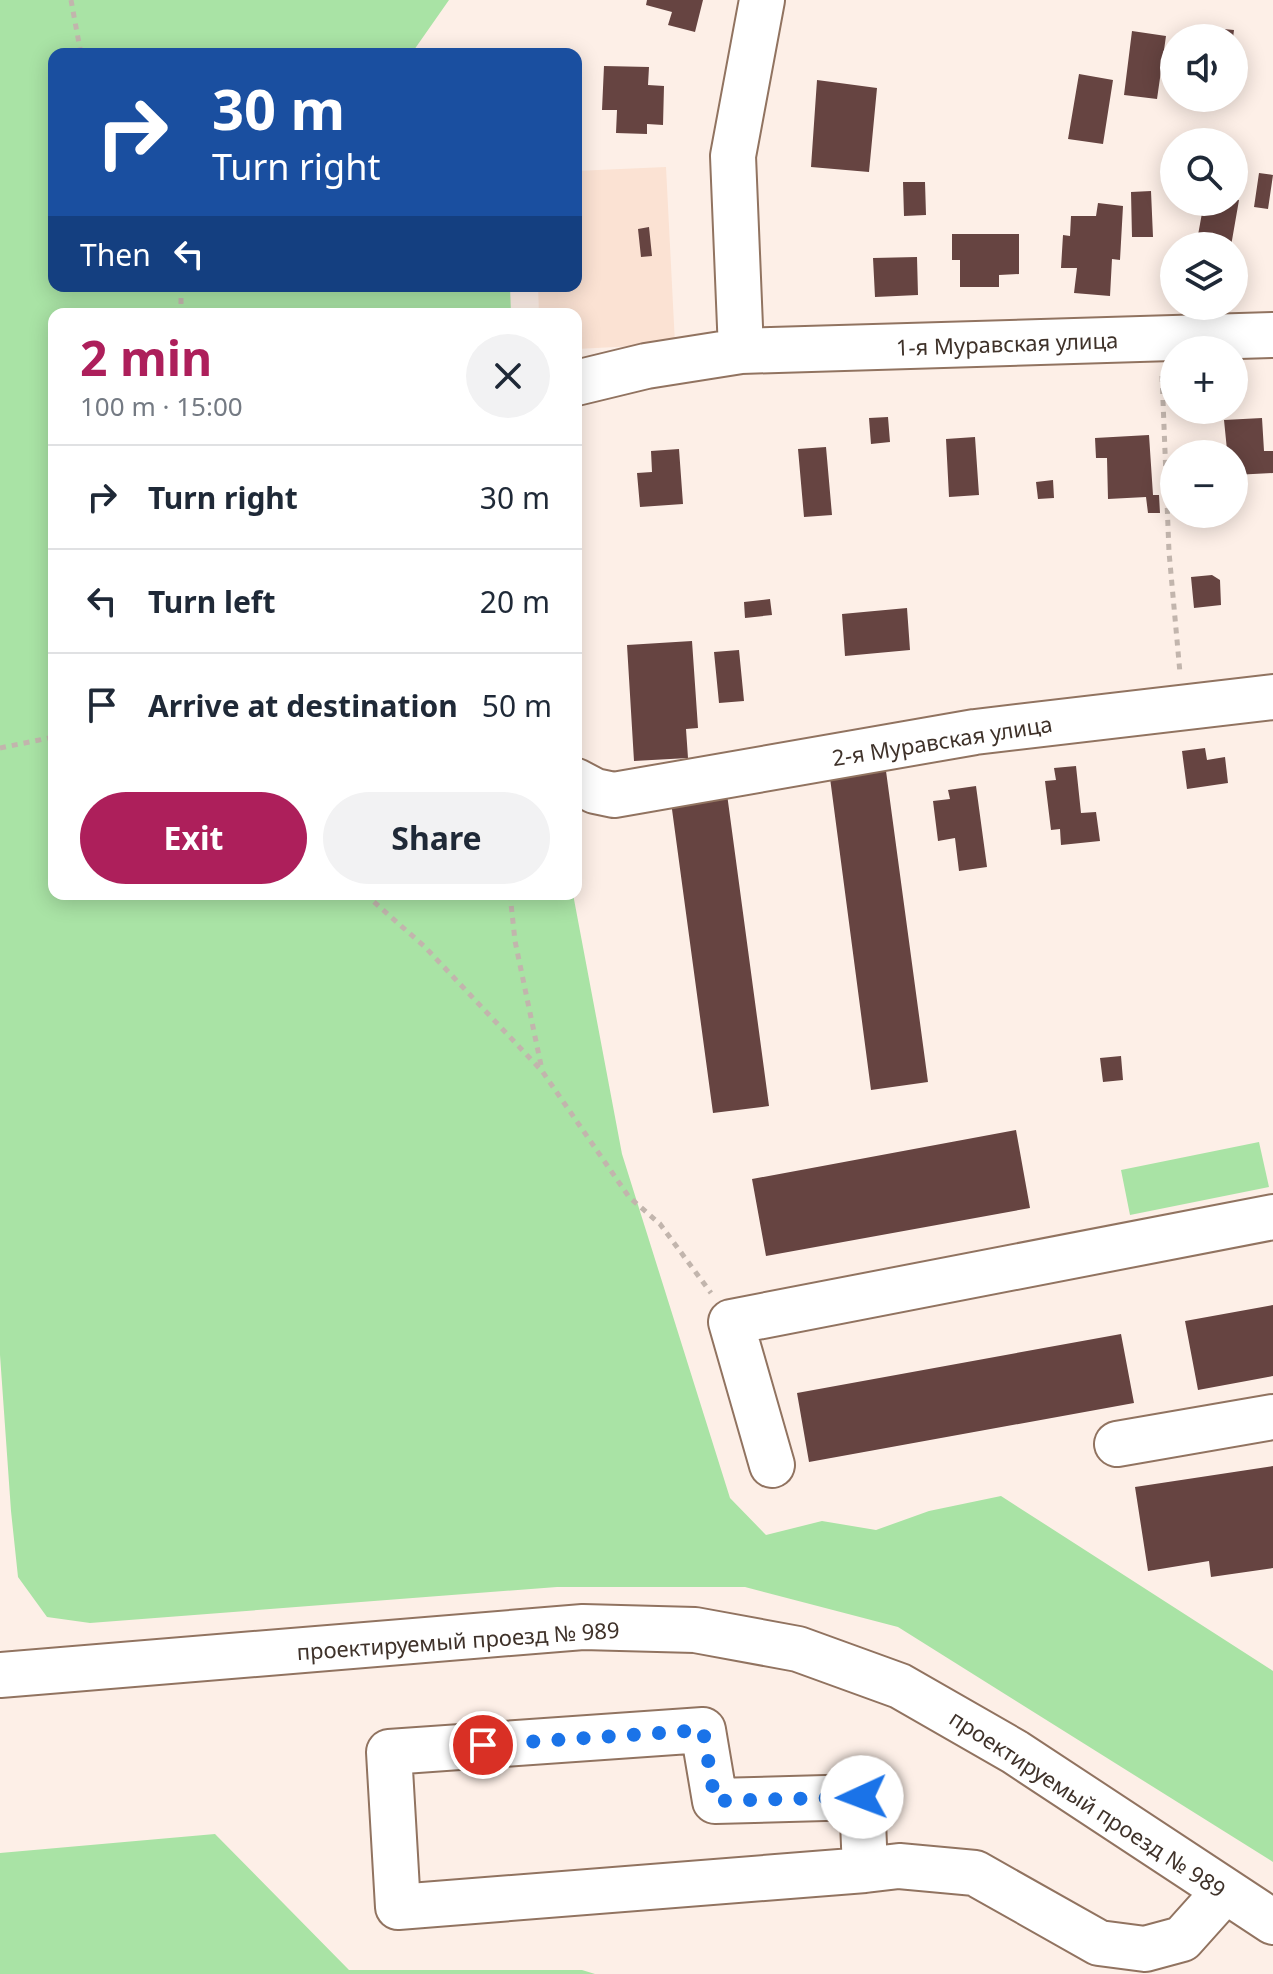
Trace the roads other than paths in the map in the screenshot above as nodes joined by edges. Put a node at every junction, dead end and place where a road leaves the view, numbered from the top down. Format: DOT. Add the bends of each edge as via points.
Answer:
graph roads {
  1 [pos="762,0"];
  2 [pos="1273,335"];
  3 [pos="741,351"];
  4 [pos="582,382"];
  5 [pos="1273,697"];
  6 [pos="595,788"];
  7 [pos="1273,1217"];
  8 [pos="1273,1417"];
  9 [pos="1117,1444"];
  10 [pos="772,1465"];
  11 [pos="0,1675"];
  12 [pos="865,1870"];
  13 [pos="1225,1891"];
  14 [pos="1273,1922"];
  1 -- 3 [label="street" via="733,156"];
  2 -- 3 [label="street, 1-я Муравская улица"];
  3 -- 4 [label="street, 1-я Муравская улица"];
  5 -- 6 [label="street, 2-я Муравская улица" via="975,732"];
  7 -- 10 [label="street" via="731,1322"];
  8 -- 9 [label="street"];
  11 -- 13 [label="street, проектируемый проезд № 989" via="583,1627 695,1630 798,1649 900,1686 1015,1752"];
  12 -- 12 [label="street" via="398,1907 389,1752 703,1730 715,1801 862,1797"];
  12 -- 13 [label="street" via="899,1866 975,1873 1099,1943 1145,1949 1182,1939"];
  13 -- 14 [label="street, проектируемый проезд № 989"];
}
